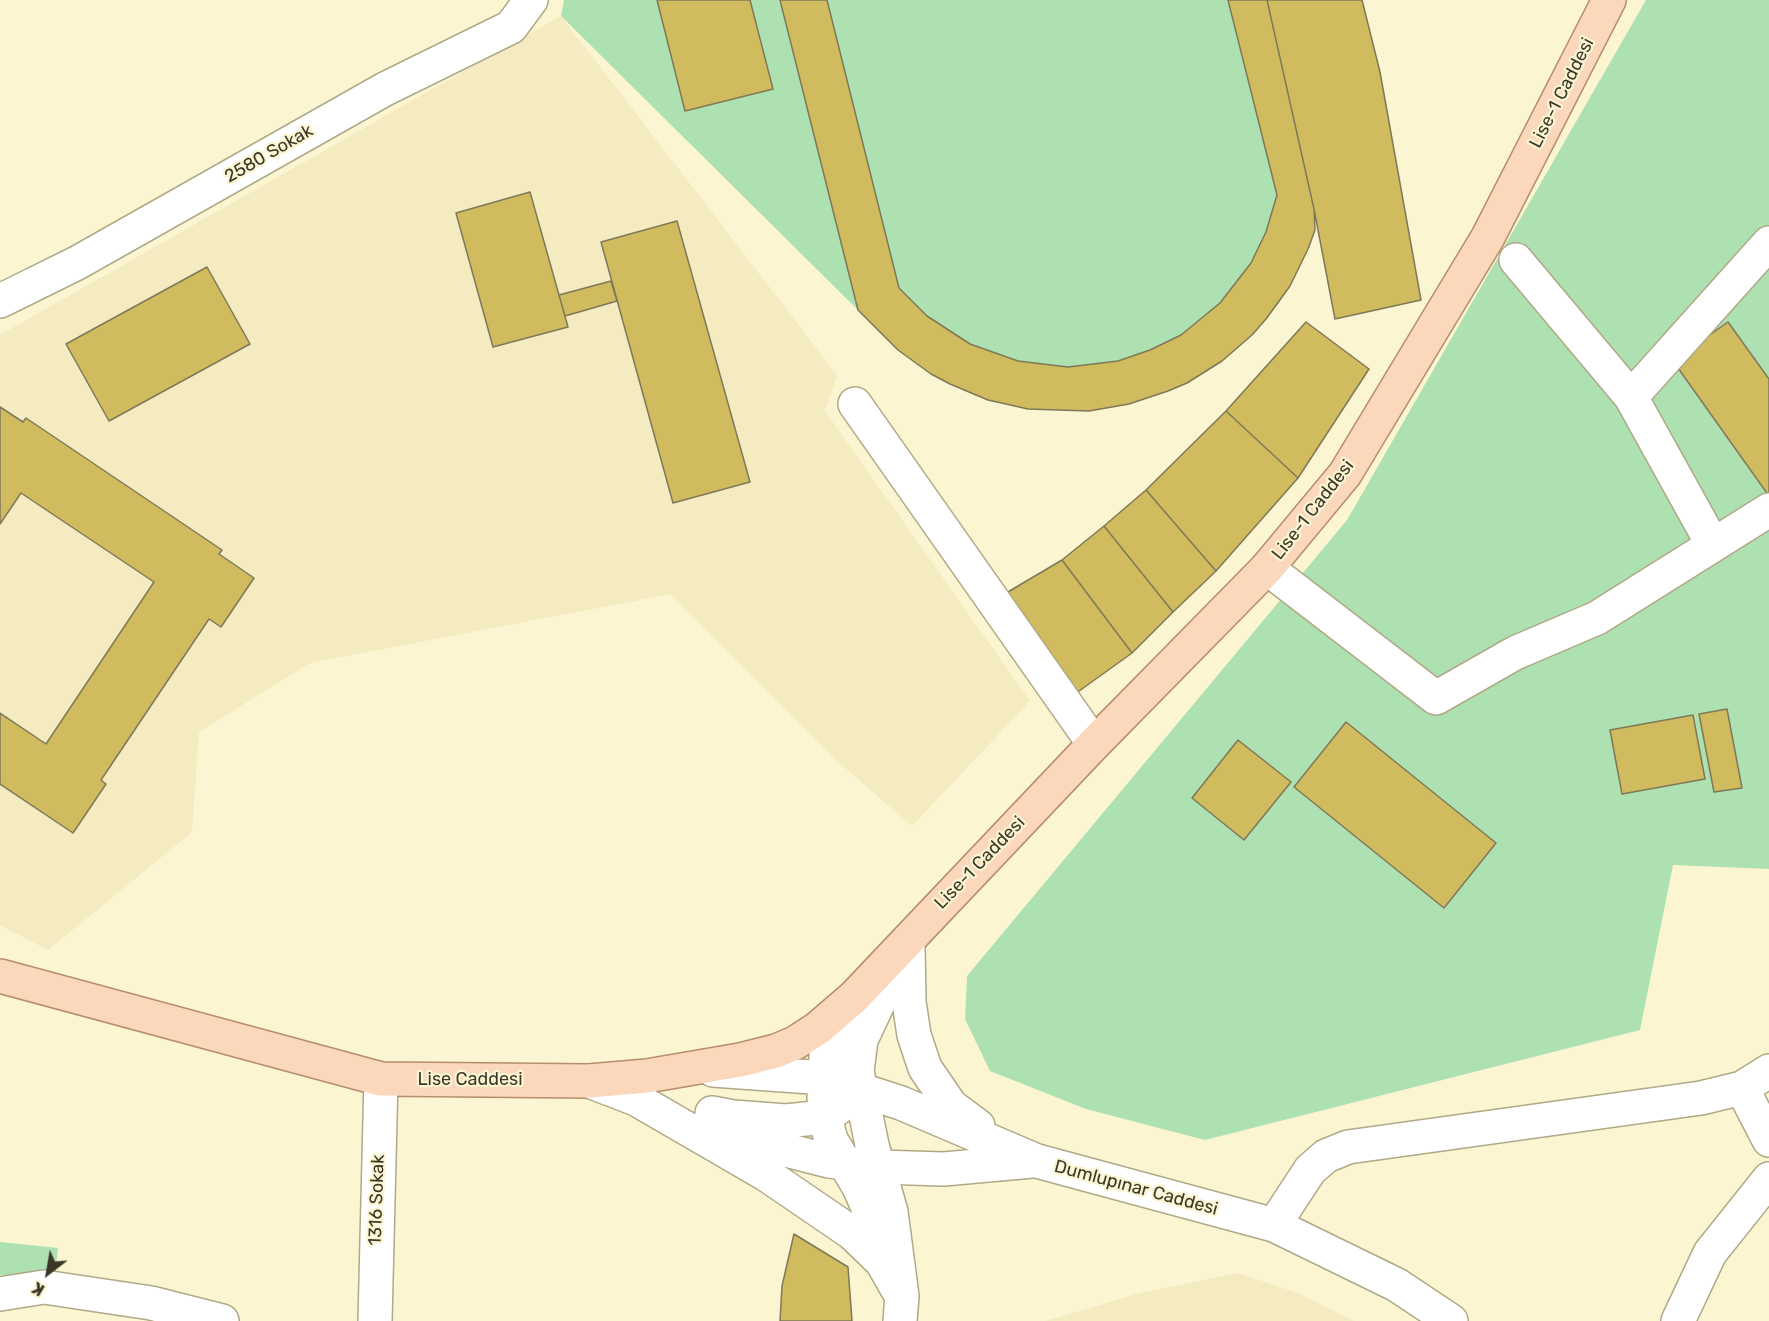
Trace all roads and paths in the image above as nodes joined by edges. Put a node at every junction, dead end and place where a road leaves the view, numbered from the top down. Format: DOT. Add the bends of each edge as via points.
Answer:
graph roads {
  1 [pos="531,0"];
  2 [pos="1609,0"];
  3 [pos="1769,243"];
  4 [pos="1516,260"];
  5 [pos="0,301"];
  6 [pos="1630,397"];
  7 [pos="855,404"];
  8 [pos="1769,510"];
  9 [pos="1713,545"];
  10 [pos="1267,568"];
  11 [pos="1094,744"];
  12 [pos="908,939"];
  13 [pos="0,976"];
  14 [pos="854,997"];
  15 [pos="693,1068"];
  16 [pos="381,1079"];
  17 [pos="1756,1079"];
  18 [pos="589,1081"];
  19 [pos="841,1081"];
  20 [pos="636,1098"];
  21 [pos="825,1117"];
  22 [pos="680,1123"];
  23 [pos="1769,1140"];
  24 [pos="1022,1154"];
  25 [pos="843,1162"];
  26 [pos="879,1167"];
  27 [pos="1769,1179"];
  28 [pos="1274,1225"];
  29 [pos="0,1294"];
  30 [pos="901,1309"];
  31 [pos="147,1312"];
  32 [pos="222,1321"];
  33 [pos="375,1321"];
  34 [pos="1451,1321"];
  35 [pos="1678,1321"];
  1 -- 5 [label="street, 2580 Sokak" via="511,27 385,89 76,263"];
  2 -- 10 [label="main road, Lise-1 Caddesi" via="1488,237 1363,445 1345,474"];
  3 -- 6 [label="street"];
  4 -- 6 [label="street"];
  6 -- 9 [label="street"];
  7 -- 11 [label="street"];
  8 -- 9 [label="street"];
  9 -- 10 [label="street" via="1597,618 1515,653 1436,698"];
  10 -- 11 [label="main road, Lise-1 Caddesi"];
  11 -- 12 [label="main road, Lise-1 Caddesi"];
  12 -- 14 [label="main road, Lise Caddesi"];
  12 -- 19 [label="street"];
  12 -- 24 [label="street" via="909,1002 925,1068 951,1106"];
  13 -- 16 [label="main road, Lise Caddesi"];
  14 -- 15 [label="main road, Lise Caddesi" via="795,1043 740,1060"];
  14 -- 19 [label="street" via="840,1017 826,1053"];
  15 -- 18 [label="main road, Lise Caddesi"];
  15 -- 19 [label="street, Dumlupınar Caddesi"];
  16 -- 18 [label="main road, Lise Caddesi"];
  16 -- 33 [label="street, 1316 Sokak"];
  17 -- 23 [label="street"];
  17 -- 28 [label="street" via="1701,1098 1348,1147 1326,1156 1310,1170"];
  18 -- 20 [label="street"];
  19 -- 21 [label="street" via="843,1104"];
  19 -- 24 [label="street, Dumlupınar Caddesi"];
  19 -- 26 [label="street"];
  20 -- 21 [label="street" via="733,1117 786,1121"];
  20 -- 22 [label="street"];
  21 -- 25 [label="street"];
  22 -- 25 [label="street"];
  22 -- 30 [label="street" via="767,1175 852,1233 882,1262"];
  24 -- 26 [label="street" via="944,1169"];
  24 -- 28 [label="street, Dumlupınar Caddesi"];
  25 -- 26 [label="street"];
  25 -- 30 [label="street" via="876,1225"];
  26 -- 30 [label="street" via="891,1212"];
  27 -- 35 [label="street" via="1710,1253"];
  28 -- 34 [label="street, Dumlupınar Caddesi" via="1397,1285"];
  29 -- 31 [label="street" via="44,1287"];
  31 -- 32 [label="street"];
}
